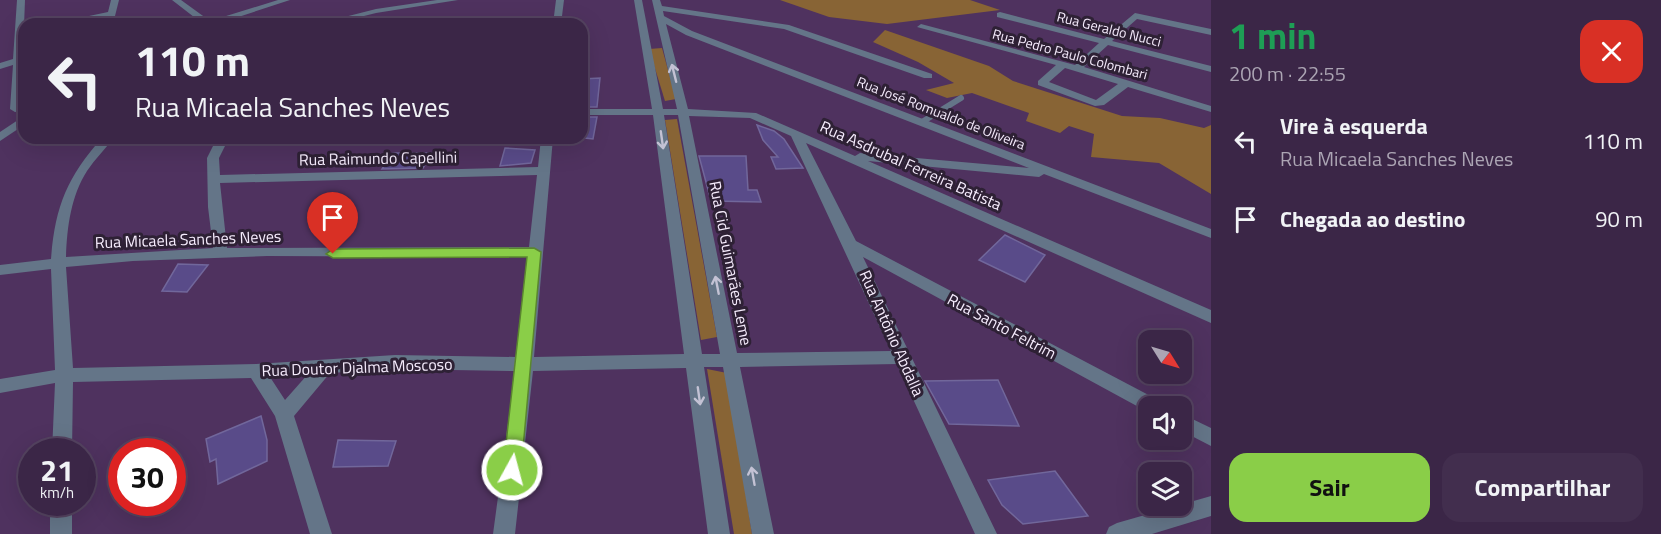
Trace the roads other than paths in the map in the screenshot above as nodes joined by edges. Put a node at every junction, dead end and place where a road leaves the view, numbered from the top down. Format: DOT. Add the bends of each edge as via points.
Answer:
graph roads {
  1 [pos="21,0"];
  2 [pos="115,0"];
  3 [pos="176,0"];
  4 [pos="286,0"];
  5 [pos="454,0"];
  6 [pos="560,0"];
  7 [pos="638,0"];
  8 [pos="658,9"];
  9 [pos="112,14"];
  10 [pos="1000,15"];
  11 [pos="22,18"];
  12 [pos="89,18"];
  13 [pos="113,18"];
  14 [pos="200,18"];
  15 [pos="228,18"];
  16 [pos="346,18"];
  17 [pos="558,18"];
  18 [pos="921,27"];
  19 [pos="1211,32"];
  20 [pos="689,33"];
  21 [pos="665,40"];
  22 [pos="1106,41"];
  23 [pos="18,53"];
  24 [pos="0,56"];
  25 [pos="17,59"];
  26 [pos="1063,64"];
  27 [pos="0,66"];
  28 [pos="1077,68"];
  29 [pos="1211,69"];
  30 [pos="928,76"];
  31 [pos="1126,83"];
  32 [pos="18,84"];
  33 [pos="961,98"];
  34 [pos="18,109"];
  35 [pos="1211,109"];
  36 [pos="0,110"];
  37 [pos="588,112"];
  38 [pos="658,112"];
  39 [pos="683,112"];
  40 [pos="922,122"];
  41 [pos="18,124"];
  42 [pos="795,133"];
  43 [pos="0,138"];
  44 [pos="103,144"];
  45 [pos="220,144"];
  46 [pos="546,144"];
  47 [pos="987,147"];
  48 [pos="847,155"];
  49 [pos="988,168"];
  50 [pos="544,171"];
  51 [pos="1060,176"];
  52 [pos="213,179"];
  53 [pos="1211,234"];
  54 [pos="852,245"];
  55 [pos="534,252"];
  56 [pos="221,254"];
  57 [pos="58,261"];
  58 [pos="0,270"];
  59 [pos="1211,317"];
  60 [pos="901,357"];
  61 [pos="732,358"];
  62 [pos="694,360"];
  63 [pos="525,364"];
  64 [pos="325,367"];
  65 [pos="256,371"];
  66 [pos="64,375"];
  67 [pos="0,386"];
  68 [pos="1138,398"];
  69 [pos="284,414"];
  70 [pos="1192,428"];
  71 [pos="62,438"];
  72 [pos="1211,438"];
  73 [pos="1211,506"];
  74 [pos="61,516"];
  75 [pos="61,534"];
  76 [pos="321,534"];
  77 [pos="504,534"];
  78 [pos="719,534"];
  79 [pos="763,534"];
  80 [pos="986,534"];
  81 [pos="1116,534"];
  1 -- 11 [label="street"];
  2 -- 9 [label="street"];
  3 -- 14 [label="street"];
  4 -- 15 [label="street"];
  5 -- 16 [label="street"];
  6 -- 17 [label="street"];
  7 -- 38 [label="street"];
  8 -- 20 [label="street, Rua José Romualdo de Oliveira"];
  8 -- 21 [label="street, Rua Cid Guimarães Leme"];
  8 -- 30 [label="street" via="786,27"];
  9 -- 12 [label="street"];
  9 -- 13 [label="street"];
  10 -- 22 [label="street, Rua Geraldo Nucci"];
  18 -- 26 [label="street, Rua Pedro Paulo Colombari"];
  19 -- 22 [label="street" via="1138,15"];
  20 -- 21 [label="street" via="674,33"];
  20 -- 40 [label="street, Rua José Romualdo de Oliveira"];
  39 -- 21 [label="street, Rua Cid Guimarães Leme, one-way"];
  22 -- 28 [label="street"];
  22 -- 29 [label="street, Rua Geraldo Nucci"];
  23 -- 25 [label="street"];
  24 -- 25 [label="street"];
  25 -- 27 [label="street"];
  25 -- 32 [label="street"];
  26 -- 28 [label="street, Rua Pedro Paulo Colombari"];
  26 -- 31 [label="street" via="1042,84 1100,103"];
  28 -- 31 [label="street, Rua Pedro Paulo Colombari"];
  31 -- 35 [label="street, Rua Pedro Paulo Colombari"];
  33 -- 40 [label="lane"];
  34 -- 36 [label="street"];
  37 -- 38 [label="street, Rua Asdrubal Ferreira Batista"];
  38 -- 39 [label="street, Rua Asdrubal Ferreira Batista"];
  38 -- 62 [label="street, one-way"];
  39 -- 42 [label="street, Rua Asdrubal Ferreira Batista" via="752,115"];
  61 -- 39 [label="street, Rua Cid Guimarães Leme, one-way"];
  40 -- 47 [label="street, Rua José Romualdo de Oliveira"];
  41 -- 43 [label="street"];
  42 -- 48 [label="street, Rua Asdrubal Ferreira Batista"];
  42 -- 54 [label="street, Rua Antônio Abdalla"];
  44 -- 57 [label="street" via="69,193"];
  45 -- 52 [label="street" via="213,158"];
  46 -- 50 [label="street"];
  47 -- 49 [label="street" via="992,163"];
  47 -- 51 [label="street, Rua José Romualdo de Oliveira"];
  48 -- 49 [label="street"];
  48 -- 59 [label="street, Rua Asdrubal Ferreira Batista"];
  49 -- 51 [label="street"];
  50 -- 52 [label="street, Rua Raimundo Capellini"];
  50 -- 55 [label="street"];
  51 -- 53 [label="street, Rua José Romualdo de Oliveira"];
  52 -- 56 [label="street"];
  54 -- 60 [label="street, Rua Antônio Abdalla"];
  54 -- 68 [label="street, Rua Santo Feltrim"];
  55 -- 56 [label="street, Rua Micaela Sanches Neves"];
  55 -- 63 [label="street"];
  56 -- 57 [label="street, Rua Micaela Sanches Neves"];
  57 -- 58 [label="street, Rua Micaela Sanches Neves"];
  57 -- 66 [label="street"];
  60 -- 61 [label="street, Rua Doutor Djalma Moscoso"];
  60 -- 80 [label="street, Rua Antônio Abdalla"];
  61 -- 62 [label="street, Rua Doutor Djalma Moscoso"];
  79 -- 61 [label="street, Rua Cid Guimarães Leme, one-way"];
  62 -- 63 [label="street, Rua Doutor Djalma Moscoso"];
  62 -- 78 [label="street, one-way"];
  63 -- 64 [label="street, Rua Doutor Djalma Moscoso" via="395,362"];
  63 -- 77 [label="street"];
  64 -- 65 [label="street, Rua Doutor Djalma Moscoso"];
  64 -- 69 [label="street"];
  65 -- 66 [label="street, Rua Doutor Djalma Moscoso"];
  65 -- 69 [label="street"];
  66 -- 67 [label="street, Rua Doutor Djalma Moscoso"];
  66 -- 71 [label="street"];
  69 -- 76 [label="street"];
  70 -- 72 [label="street"];
  73 -- 81 [label="street"];
  74 -- 75 [label="street"];
}
